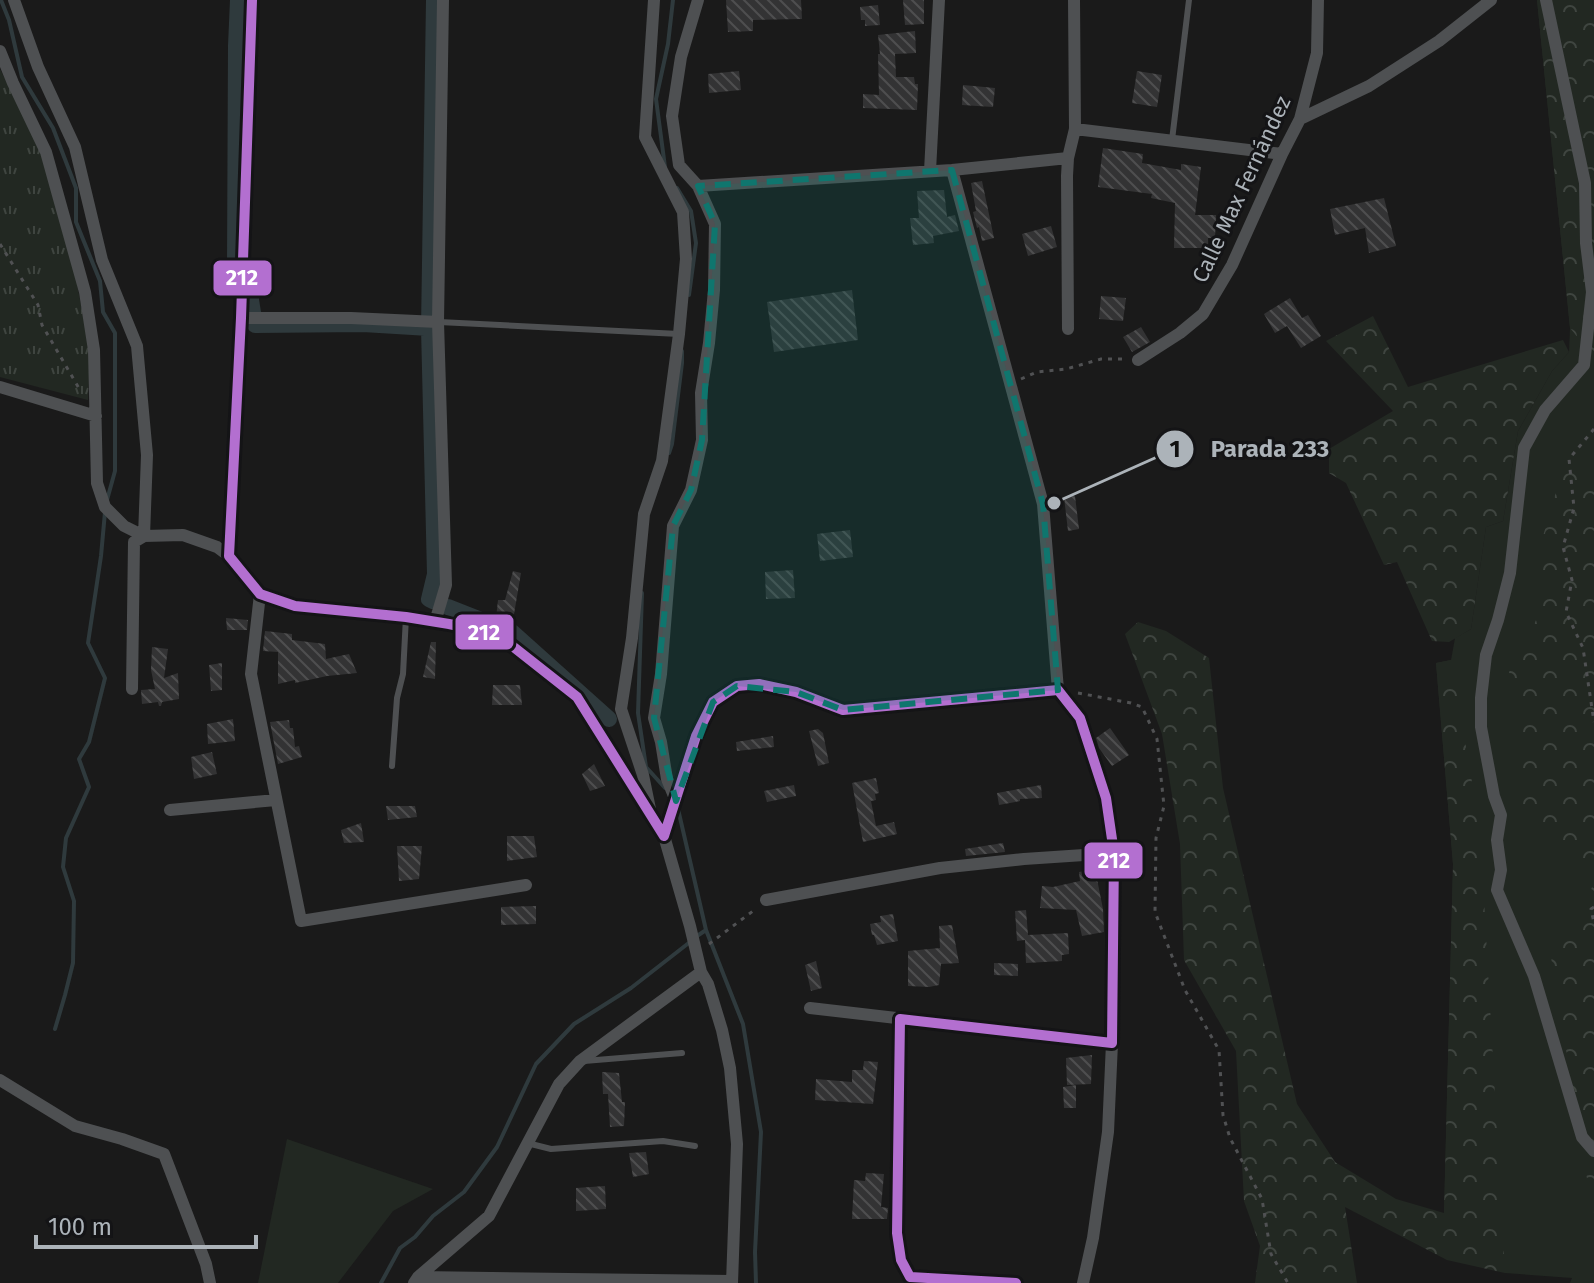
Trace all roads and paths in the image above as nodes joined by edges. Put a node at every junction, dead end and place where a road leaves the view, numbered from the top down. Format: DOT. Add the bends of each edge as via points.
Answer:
graph roads {
  1 [pos="14,0"];
  2 [pos="252,0"];
  3 [pos="654,0"];
  4 [pos="698,0"];
  5 [pos="939,0"];
  6 [pos="1074,0"];
  7 [pos="1189,0"];
  8 [pos="1318,0"];
  9 [pos="1491,0"];
  10 [pos="1546,0"];
  11 [pos="447,1"];
  12 [pos="0,51"];
  13 [pos="1300,119"];
  14 [pos="1075,129"];
  15 [pos="1172,140"];
  16 [pos="1282,154"];
  17 [pos="1068,158"];
  18 [pos="952,170"];
  19 [pos="930,171"];
  20 [pos="698,186"];
  21 [pos="0,244"];
  22 [pos="241,318"];
  23 [pos="438,322"];
  24 [pos="1068,329"];
  25 [pos="679,334"];
  26 [pos="1138,360"];
  27 [pos="1010,383"];
  28 [pos="0,387"];
  29 [pos="80,390"];
  30 [pos="96,416"];
  31 [pos="1594,429"];
  32 [pos="144,536"];
  33 [pos="229,556"];
  34 [pos="260,594"];
  35 [pos="406,617"];
  36 [pos="435,622"];
  37 [pos="132,689"];
  38 [pos="1058,690"];
  39 [pos="1594,722"];
  40 [pos="392,766"];
  41 [pos="276,800"];
  42 [pos="676,801"];
  43 [pos="170,810"];
  44 [pos="652,818"];
  45 [pos="664,836"];
  46 [pos="1114,853"];
  47 [pos="526,885"];
  48 [pos="766,900"];
  49 [pos="1594,907"];
  50 [pos="1594,923"];
  51 [pos="696,948"];
  52 [pos="701,972"];
  53 [pos="810,1008"];
  54 [pos="900,1019"];
  55 [pos="1112,1043"];
  56 [pos="682,1053"];
  57 [pos="580,1061"];
  58 [pos="0,1080"];
  59 [pos="527,1143"];
  60 [pos="695,1146"];
  61 [pos="1594,1151"];
  62 [pos="416,1280"];
  63 [pos="911,1280"];
  64 [pos="732,1282"];
  65 [pos="210,1283"];
  66 [pos="1016,1283"];
  67 [pos="1083,1283"];
  68 [pos="1288,1283"];
  1 -- 32 [label="street" via="75,147 102,260 137,346 147,455"];
  2 -- 22 [label="street"];
  3 -- 25 [label="street" via="645,137 683,212 686,259"];
  4 -- 20 [label="street" via="681,57 672,116 679,165"];
  5 -- 19 [label="street"];
  6 -- 14 [label="street"];
  7 -- 15 [label="lane"];
  8 -- 13 [label="street, Calle Max Fernández" via="1317,53"];
  9 -- 13 [label="street" via="1369,86"];
  10 -- 61 [label="street" via="1585,183 1592,292 1584,365 1545,410 1524,448 1510,573 1486,655 1481,727 1501,815 1497,890 1534,976 1582,1137"];
  11 -- 23 [label="street"];
  12 -- 30 [label="street" via="46,152 85,292"];
  13 -- 16 [label="street, Calle Max Fernández"];
  14 -- 15 [label="street"];
  14 -- 17 [label="street"];
  15 -- 16 [label="street"];
  16 -- 26 [label="street, Calle Max Fernández" via="1232,265 1203,314"];
  17 -- 18 [label="street"];
  17 -- 24 [label="street"];
  18 -- 19 [label="street"];
  18 -- 27 [label="street"];
  19 -- 20 [label="street"];
  20 -- 42 [label="street" via="715,224 702,440 691,490 673,526 654,718"];
  21 -- 29 [label="path" via="38,305 42,325"];
  22 -- 23 [label="street"];
  22 -- 33 [label="street"];
  23 -- 25 [label="lane"];
  23 -- 36 [label="street" via="446,585"];
  25 -- 44 [label="street" via="662,461 644,514 621,709"];
  26 -- 27 [label="path" via="1101,359"];
  27 -- 38 [label="street" via="1043,504"];
  28 -- 30 [label="street"];
  30 -- 32 [label="street" via="97,483 105,507"];
  31 -- 39 [label="path" via="1569,459 1574,508 1563,547 1572,580 1566,612 1583,648"];
  32 -- 33 [label="street" via="183,535"];
  32 -- 37 [label="street" via="134,542"];
  33 -- 34 [label="street"];
  34 -- 35 [label="street" via="295,606"];
  34 -- 41 [label="street" via="251,674"];
  35 -- 36 [label="street"];
  35 -- 40 [label="lane"];
  36 -- 44 [label="street" via="482,631 511,645 577,697"];
  38 -- 42 [label="street" via="843,710 796,692 759,684 737,686 713,702 696,736"];
  38 -- 46 [label="street" via="1080,718 1106,798"];
  38 -- 68 [label="path" via="1142,707 1157,739 1164,806 1156,838 1155,912 1185,990 1219,1050 1223,1115 1262,1199 1271,1254"];
  41 -- 43 [label="street"];
  41 -- 47 [label="street" via="301,921"];
  42 -- 45 [label="street"];
  44 -- 45 [label="street"];
  45 -- 51 [label="street"];
  46 -- 48 [label="street" via="940,868"];
  46 -- 55 [label="street"];
  48 -- 51 [label="path" via="711,943"];
  49 -- 50 [label="path"];
  51 -- 52 [label="street"];
  52 -- 57 [label="street"];
  52 -- 64 [label="street" via="730,1068 737,1144"];
  53 -- 54 [label="street"];
  54 -- 55 [label="street"];
  54 -- 63 [label="street" via="897,1233"];
  55 -- 67 [label="street" via="1108,1132"];
  56 -- 57 [label="lane"];
  57 -- 59 [label="street" via="559,1084"];
  58 -- 65 [label="street" via="75,1126 164,1154"];
  59 -- 60 [label="lane" via="551,1149 663,1141"];
  59 -- 62 [label="street" via="489,1216"];
  62 -- 64 [label="street"];
  63 -- 66 [label="street"];
}
